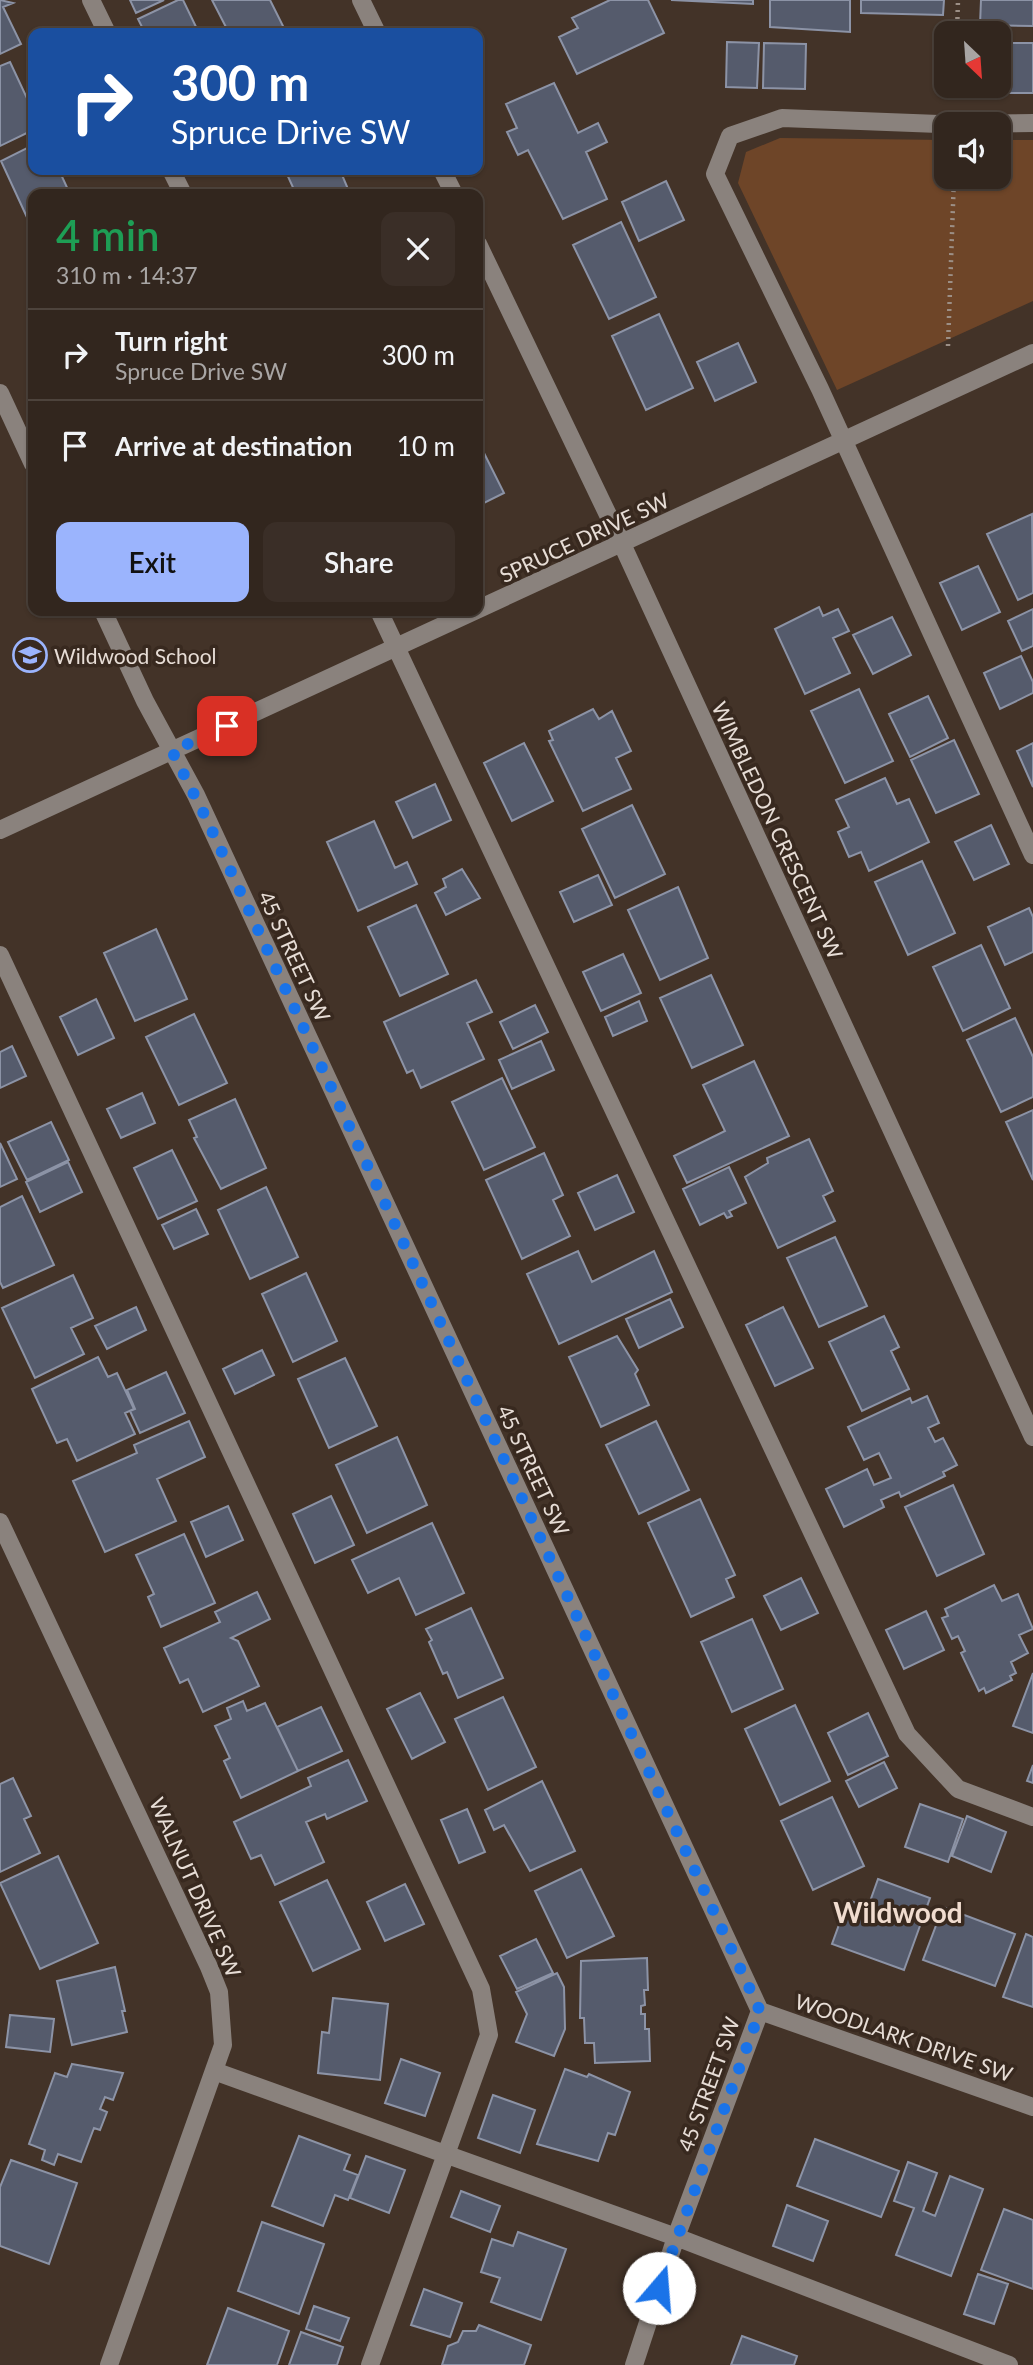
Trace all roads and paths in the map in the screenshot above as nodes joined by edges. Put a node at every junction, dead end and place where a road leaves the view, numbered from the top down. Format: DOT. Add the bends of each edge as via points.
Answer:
graph roads {
  1 [pos="91,0"];
  2 [pos="958,0"];
  3 [pos="368,2"];
  4 [pos="957,21"];
  5 [pos="105,28"];
  6 [pos="376,28"];
  7 [pos="1033,123"];
  8 [pos="954,189"];
  9 [pos="483,254"];
  10 [pos="948,346"];
  11 [pos="1033,353"];
  12 [pos="0,393"];
  13 [pos="843,440"];
  14 [pos="28,453"];
  15 [pos="622,544"];
  16 [pos="483,608"];
  17 [pos="105,616"];
  18 [pos="381,616"];
  19 [pos="466,616"];
  20 [pos="397,648"];
  21 [pos="172,751"];
  22 [pos="0,830"];
  23 [pos="1033,855"];
  24 [pos="0,955"];
  25 [pos="1033,1437"];
  26 [pos="0,1522"];
  27 [pos="1033,1817"];
  28 [pos="760,2011"];
  29 [pos="214,2071"];
  30 [pos="1033,2107"];
  31 [pos="447,2154"];
  32 [pos="676,2237"];
  33 [pos="109,2365"];
  34 [pos="370,2365"];
  35 [pos="634,2365"];
  36 [pos="1009,2365"];
  1 -- 5 [label="street"];
  2 -- 4 [label="path"];
  3 -- 6 [label="street"];
  7 -- 13 [label="street" via="782,118 730,136 715,174"];
  8 -- 10 [label="path"];
  9 -- 15 [label="street, WIMBLEDON CRESCENT SW"];
  11 -- 13 [label="street, SPRUCE DRIVE SW"];
  12 -- 14 [label="street"];
  13 -- 15 [label="street, SPRUCE DRIVE SW"];
  13 -- 23 [label="street"];
  15 -- 16 [label="street, SPRUCE DRIVE SW"];
  15 -- 25 [label="street, WIMBLEDON CRESCENT SW"];
  17 -- 21 [label="street, 45 STREET SW"];
  18 -- 20 [label="street"];
  19 -- 20 [label="street, SPRUCE DRIVE SW"];
  20 -- 21 [label="street, SPRUCE DRIVE SW"];
  20 -- 27 [label="street" via="906,1734 958,1788"];
  21 -- 22 [label="street, SPRUCE DRIVE SW"];
  21 -- 28 [label="street, 45 STREET SW"];
  24 -- 31 [label="street" via="481,1989 489,2035"];
  26 -- 29 [label="street, WALNUT DRIVE SW" via="209,1967 222,2013 223,2045"];
  28 -- 30 [label="street, WOODLARK DRIVE SW"];
  28 -- 32 [label="street, 45 STREET SW"];
  29 -- 31 [label="street"];
  29 -- 33 [label="street, WALNUT DRIVE SW"];
  31 -- 32 [label="street"];
  31 -- 34 [label="street"];
  32 -- 35 [label="street, 45 STREET SW"];
  32 -- 36 [label="street"];
}
